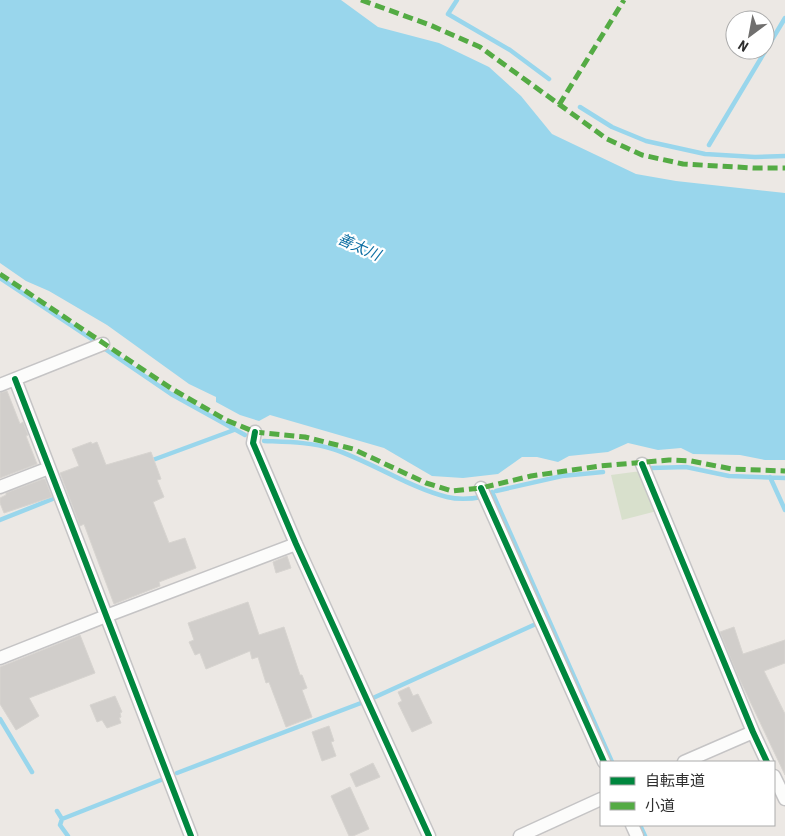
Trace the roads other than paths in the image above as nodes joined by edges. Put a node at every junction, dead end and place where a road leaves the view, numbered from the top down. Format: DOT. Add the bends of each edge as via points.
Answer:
graph roads {
  1 [pos="103,344"];
  2 [pos="15,379"];
  3 [pos="0,385"];
  4 [pos="255,432"];
  5 [pos="642,464"];
  6 [pos="49,468"];
  7 [pos="0,487"];
  8 [pos="481,488"];
  9 [pos="296,544"];
  10 [pos="106,616"];
  11 [pos="0,658"];
  12 [pos="753,732"];
  13 [pos="604,761"];
  14 [pos="686,761"];
  15 [pos="767,761"];
  16 [pos="775,778"];
  17 [pos="600,799"];
  18 [pos="785,799"];
  19 [pos="191,836"];
  20 [pos="430,836"];
  21 [pos="520,836"];
  1 -- 2 [label="street"];
  2 -- 3 [label="street"];
  2 -- 6 [label="street"];
  4 -- 9 [label="street" via="253,443"];
  5 -- 12 [label="street"];
  6 -- 7 [label="street"];
  6 -- 10 [label="street"];
  8 -- 13 [label="street"];
  9 -- 10 [label="street"];
  9 -- 20 [label="street"];
  10 -- 11 [label="street"];
  10 -- 19 [label="street"];
  12 -- 14 [label="street"];
  12 -- 15 [label="street"];
  16 -- 18 [label="street"];
  17 -- 21 [label="street"];
}
